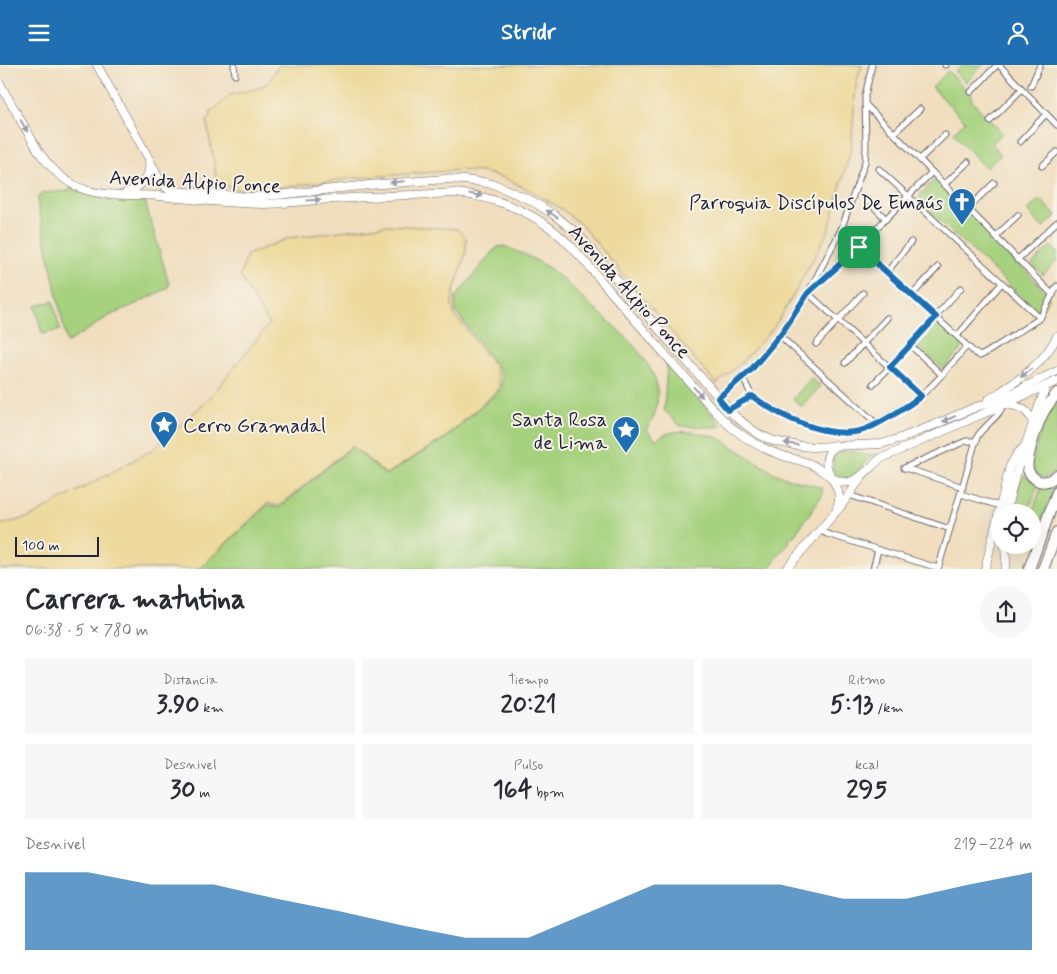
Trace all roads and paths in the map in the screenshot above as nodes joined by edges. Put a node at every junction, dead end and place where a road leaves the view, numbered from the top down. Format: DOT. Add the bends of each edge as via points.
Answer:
graph roads {
  1 [pos="97,65"];
  2 [pos="234,65"];
  3 [pos="872,65"];
  4 [pos="998,65"];
  5 [pos="1040,65"];
  6 [pos="236,75"];
  7 [pos="0,84"];
  8 [pos="1031,86"];
  9 [pos="1022,89"];
  10 [pos="970,92"];
  11 [pos="865,104"];
  12 [pos="920,109"];
  13 [pos="1046,114"];
  14 [pos="990,121"];
  15 [pos="1057,125"];
  16 [pos="894,133"];
  17 [pos="945,135"];
  18 [pos="1020,142"];
  19 [pos="1057,152"];
  20 [pos="148,157"];
  21 [pos="920,159"];
  22 [pos="968,162"];
  23 [pos="1042,166"];
  24 [pos="879,169"];
  25 [pos="932,171"];
  26 [pos="994,183"];
  27 [pos="944,185"];
  28 [pos="122,195"];
  29 [pos="908,197"];
  30 [pos="865,198"];
  31 [pos="968,209"];
  32 [pos="1018,215"];
  33 [pos="886,219"];
  34 [pos="1057,222"];
  35 [pos="841,230"];
  36 [pos="578,234"];
  37 [pos="995,237"];
  38 [pos="911,242"];
  39 [pos="568,243"];
  40 [pos="859,247"];
  41 [pos="1017,260"];
  42 [pos="938,267"];
  43 [pos="887,272"];
  44 [pos="1002,283"];
  45 [pos="1057,286"];
  46 [pos="961,288"];
  47 [pos="808,293"];
  48 [pos="863,293"];
  49 [pos="912,295"];
  50 [pos="1053,295"];
  51 [pos="936,317"];
  52 [pos="887,318"];
  53 [pos="1040,318"];
  54 [pos="838,319"];
  55 [pos="780,336"];
  56 [pos="957,336"];
  57 [pos="1057,336"];
  58 [pos="864,343"];
  59 [pos="816,344"];
  60 [pos="910,345"];
  61 [pos="968,346"];
  62 [pos="845,363"];
  63 [pos="890,367"];
  64 [pos="1057,371"];
  65 [pos="942,375"];
  66 [pos="743,378"];
  67 [pos="1057,381"];
  68 [pos="873,384"];
  69 [pos="1046,385"];
  70 [pos="1057,393"];
  71 [pos="752,396"];
  72 [pos="921,396"];
  73 [pos="718,398"];
  74 [pos="1004,404"];
  75 [pos="976,407"];
  76 [pos="728,410"];
  77 [pos="877,424"];
  78 [pos="1032,424"];
  79 [pos="976,441"];
  80 [pos="835,445"];
  81 [pos="1024,447"];
  82 [pos="865,472"];
  83 [pos="1057,475"];
  84 [pos="830,476"];
  85 [pos="963,487"];
  86 [pos="1057,492"];
  87 [pos="960,494"];
  88 [pos="849,495"];
  89 [pos="993,504"];
  90 [pos="1000,504"];
  91 [pos="1008,504"];
  92 [pos="831,516"];
  93 [pos="950,529"];
  94 [pos="819,530"];
  95 [pos="1057,532"];
  96 [pos="991,544"];
  97 [pos="878,550"];
  98 [pos="1006,554"];
  99 [pos="786,569"];
  100 [pos="873,569"];
  101 [pos="938,569"];
  102 [pos="985,569"];
  103 [pos="1005,569"];
  104 [pos="1029,569"];
  105 [pos="1043,569"];
  1 -- 20 [label="main road, Avenida Alipio Ponce"];
  2 -- 6 [label="street"];
  3 -- 11 [label="street"];
  4 -- 9 [label="street"];
  4 -- 10 [label="street"];
  5 -- 8 [label="street"];
  7 -- 28 [label="main road, Avenida Alipio Ponce, one-way" via="39,153 52,168 81,188"];
  9 -- 13 [label="street"];
  9 -- 14 [label="street"];
  11 -- 16 [label="street"];
  11 -- 35 [label="street" via="864,162"];
  12 -- 16 [label="street"];
  13 -- 15 [label="street"];
  13 -- 18 [label="street"];
  16 -- 21 [label="street"];
  17 -- 21 [label="street"];
  19 -- 23 [label="street"];
  20 -- 28 [label="main road" via="150,165 146,179 136,189"];
  36 -- 20 [label="main road, Avenida Alipio Ponce, one-way" via="532,201 482,182 446,179 250,197 222,195 168,189"];
  21 -- 25 [label="street"];
  22 -- 27 [label="street"];
  24 -- 29 [label="street"];
  25 -- 27 [label="street"];
  25 -- 29 [label="street"];
  26 -- 31 [label="street"];
  27 -- 31 [label="street"];
  28 -- 39 [label="main road, Avenida Alipio Ponce, one-way" via="267,204 472,194 499,201 534,217"];
  29 -- 33 [label="street"];
  29 -- 44 [label="street"];
  30 -- 33 [label="street"];
  31 -- 37 [label="street"];
  32 -- 37 [label="street"];
  33 -- 40 [label="street"];
  34 -- 41 [label="street"];
  35 -- 40 [label="street"];
  35 -- 47 [label="street"];
  36 -- 39 [label="main road"];
  36 -- 73 [label="main road, Avenida Alipio Ponce"];
  37 -- 41 [label="street"];
  38 -- 43 [label="street"];
  39 -- 84 [label="main road, Avenida Alipio Ponce, one-way" via="727,424 764,448 808,463"];
  40 -- 43 [label="street"];
  40 -- 47 [label="street"];
  41 -- 50 [label="street"];
  42 -- 49 [label="street"];
  43 -- 49 [label="street"];
  44 -- 53 [label="street"];
  44 -- 56 [label="street"];
  45 -- 50 [label="street"];
  46 -- 51 [label="street"];
  47 -- 54 [label="street"];
  47 -- 55 [label="street"];
  48 -- 54 [label="street"];
  49 -- 51 [label="street"];
  50 -- 53 [label="street"];
  51 -- 56 [label="street"];
  51 -- 60 [label="street"];
  52 -- 58 [label="street"];
  53 -- 61 [label="street" via="980,356"];
  54 -- 58 [label="street"];
  54 -- 59 [label="street"];
  55 -- 66 [label="street"];
  55 -- 77 [label="street"];
  56 -- 61 [label="street"];
  57 -- 75 [label="main road, one-way" via="1040,363"];
  58 -- 62 [label="street"];
  58 -- 63 [label="street"];
  60 -- 63 [label="street"];
  60 -- 65 [label="street"];
  61 -- 65 [label="street"];
  63 -- 68 [label="street"];
  63 -- 72 [label="street"];
  64 -- 75 [label="main road, Avenida Alipio Ponce"];
  65 -- 72 [label="street"];
  66 -- 71 [label="street"];
  66 -- 73 [label="street"];
  67 -- 69 [label="main road, Avenida Alipio Ponce"];
  69 -- 74 [label="main road, Avenida Alipio Ponce"];
  69 -- 78 [label="main road"];
  70 -- 83 [label="highway" via="1041,418 1028,456 1028,471 1044,482"];
  71 -- 76 [label="street"];
  71 -- 77 [label="street" via="812,427 843,432 863,430"];
  72 -- 77 [label="street"];
  73 -- 76 [label="main road, Avenida Alipio Ponce"];
  74 -- 78 [label="main road" via="1022,408 1029,414"];
  74 -- 79 [label="street"];
  74 -- 82 [label="main road, Avenida Alipio Ponce" via="880,459"];
  75 -- 80 [label="main road, Avenida Alipio Ponce, one-way" via="881,444"];
  80 -- 76 [label="main road, Avenida Alipio Ponce, one-way" via="811,447 774,441 747,427"];
  78 -- 81 [label="main road"];
  79 -- 85 [label="street"];
  79 -- 85 [label="street" via="966,441 904,468"];
  80 -- 84 [label="main road" via="826,460"];
  81 -- 90 [label="main road" via="1010,466"];
  81 -- 91 [label="main road"];
  82 -- 84 [label="main road, Avenida Alipio Ponce" via="850,482"];
  82 -- 88 [label="main road"];
  84 -- 92 [label="main road" via="840,499"];
  85 -- 87 [label="street"];
  86 -- 104 [label="highway"];
  87 -- 89 [label="street"];
  87 -- 93 [label="street"];
  88 -- 92 [label="main road"];
  88 -- 93 [label="street"];
  92 -- 94 [label="main road"];
  93 -- 101 [label="street"];
  94 -- 97 [label="street"];
  94 -- 99 [label="main road"];
  95 -- 105 [label="highway"];
  96 -- 102 [label="main road"];
  97 -- 100 [label="street"];
  97 -- 101 [label="street"];
  98 -- 103 [label="main road"];
}
